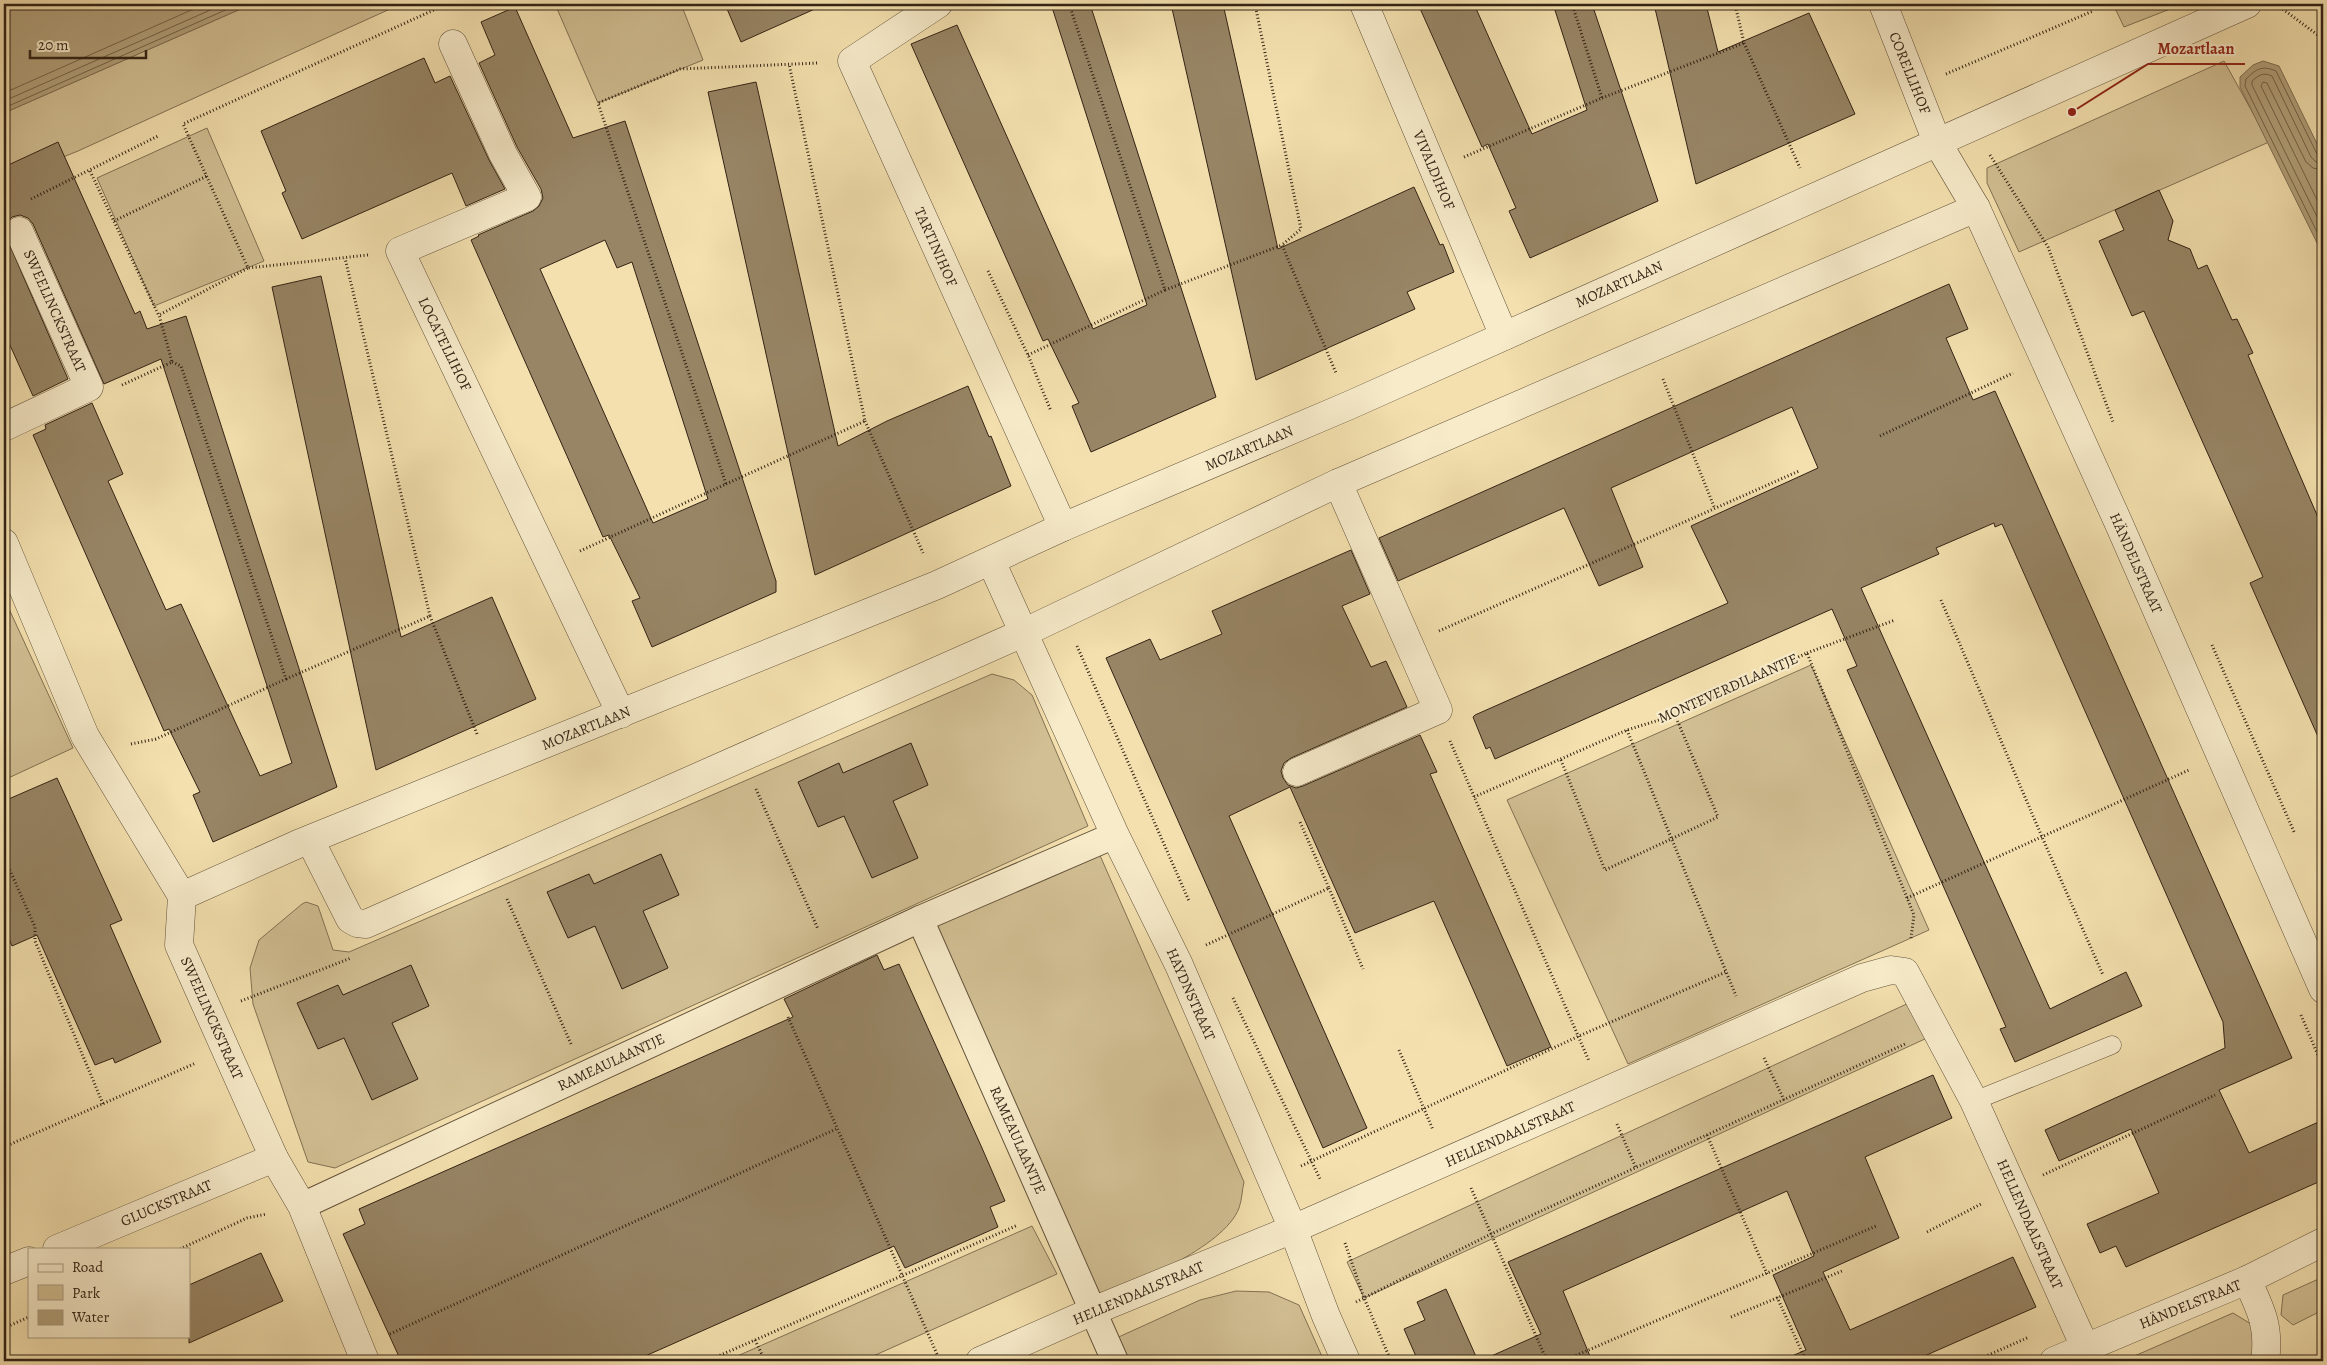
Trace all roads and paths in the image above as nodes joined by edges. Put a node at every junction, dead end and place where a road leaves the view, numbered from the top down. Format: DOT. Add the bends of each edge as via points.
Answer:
graph roads {
  1 [pos="447,4"];
  2 [pos="938,4"];
  3 [pos="1069,4"];
  4 [pos="1255,4"];
  5 [pos="1364,4"];
  6 [pos="1572,4"];
  7 [pos="1735,4"];
  8 [pos="1883,4"];
  9 [pos="2246,4"];
  10 [pos="2276,4"];
  11 [pos="2093,11"];
  12 [pos="2323,39"];
  13 [pos="1744,43"];
  14 [pos="453,44"];
  15 [pos="852,61"];
  16 [pos="789,64"];
  17 [pos="1916,88"];
  18 [pos="1602,98"];
  19 [pos="1972,127"];
  20 [pos="158,136"];
  21 [pos="1937,142"];
  22 [pos="1434,170"];
  23 [pos="90,171"];
  24 [pos="1802,172"];
  25 [pos="207,176"];
  26 [pos="26,202"];
  27 [pos="1976,208"];
  28 [pos="114,221"];
  29 [pos="19,231"];
  30 [pos="1282,245"];
  31 [pos="400,252"];
  32 [pos="345,258"];
  33 [pos="248,268"];
  34 [pos="1165,290"];
  35 [pos="160,318"];
  36 [pos="1504,336"];
  37 [pos="1651,348"];
  38 [pos="2044,359"];
  39 [pos="172,362"];
  40 [pos="992,372"];
  41 [pos="89,387"];
  42 [pos="1350,405"];
  43 [pos="865,421"];
  44 [pos="4,427"];
  45 [pos="2117,431"];
  46 [pos="1880,436"];
  47 [pos="1799,471"];
  48 [pos="1338,483"];
  49 [pos="726,484"];
  50 [pos="1715,508"];
  51 [pos="1063,527"];
  52 [pos="4,543"];
  53 [pos="990,561"];
  54 [pos="550,565"];
  55 [pos="937,585"];
  56 [pos="1941,600"];
  57 [pos="430,616"];
  58 [pos="1895,620"];
  59 [pos="1023,633"];
  60 [pos="2209,638"];
  61 [pos="1074,639"];
  62 [pos="1409,645"];
  63 [pos="1807,653"];
  64 [pos="286,679"];
  65 [pos="1438,710"];
  66 [pos="621,714"];
  67 [pos="1674,716"];
  68 [pos="1627,730"];
  69 [pos="94,751"];
  70 [pos="2221,756"];
  71 [pos="742,757"];
  72 [pos="1561,760"];
  73 [pos="490,767"];
  74 [pos="1297,772"];
  75 [pos="1474,797"];
  76 [pos="1300,822"];
  77 [pos="1115,835"];
  78 [pos="2042,837"];
  79 [pos="1671,839"];
  80 [pos="310,840"];
  81 [pos="2298,842"];
  82 [pos="4,857"];
  83 [pos="493,868"];
  84 [pos="1329,888"];
  85 [pos="182,896"];
  86 [pos="1907,898"];
  87 [pos="1192,908"];
  88 [pos="920,919"];
  89 [pos="366,924"];
  90 [pos="1204,935"];
  91 [pos="1207,944"];
  92 [pos="1212,953"];
  93 [pos="1176,959"];
  94 [pos="832,960"];
  95 [pos="1364,969"];
  96 [pos="1726,972"];
  97 [pos="1905,972"];
  98 [pos="2103,975"];
  99 [pos="774,986"];
  100 [pos="2323,989"];
  101 [pos="1232,996"];
  102 [pos="210,1014"];
  103 [pos="1749,1028"];
  104 [pos="1936,1030"];
  105 [pos="1579,1036"];
  106 [pos="2112,1045"];
  107 [pos="226,1050"];
  108 [pos="1399,1050"];
  109 [pos="584,1074"];
  110 [pos="1603,1092"];
  111 [pos="2215,1095"];
  112 [pos="1784,1100"];
  113 [pos="1974,1101"];
  114 [pos="103,1104"];
  115 [pos="1424,1108"];
  116 [pos="836,1129"];
  117 [pos="1707,1135"];
  118 [pos="4,1147"];
  119 [pos="1458,1156"];
  120 [pos="274,1158"];
  121 [pos="1312,1161"];
  122 [pos="1636,1168"];
  123 [pos="1271,1180"];
  124 [pos="2014,1188"];
  125 [pos="302,1206"];
  126 [pos="1050,1211"];
  127 [pos="1333,1211"];
  128 [pos="1876,1226"];
  129 [pos="1293,1229"];
  130 [pos="1928,1232"];
  131 [pos="1491,1234"];
  132 [pos="2323,1242"];
  133 [pos="59,1248"];
  134 [pos="182,1248"];
  135 [pos="28,1261"];
  136 [pos="4,1271"];
  137 [pos="1842,1271"];
  138 [pos="1767,1274"];
  139 [pos="901,1276"];
  140 [pos="2247,1280"];
  141 [pos="1777,1297"];
  142 [pos="1364,1298"];
  143 [pos="1093,1311"];
  144 [pos="1326,1316"];
  145 [pos="28,1317"];
  146 [pos="1731,1317"];
  147 [pos="4,1328"];
  148 [pos="2037,1333"];
  149 [pos="755,1340"];
  150 [pos="2085,1347"];
  151 [pos="362,1355"];
  152 [pos="2269,1356"];
  153 [pos="708,1361"];
  154 [pos="765,1361"];
  155 [pos="940,1361"];
  156 [pos="980,1361"];
  157 [pos="1115,1361"];
  158 [pos="1346,1361"];
  159 [pos="1392,1361"];
  160 [pos="1547,1361"];
  161 [pos="1563,1361"];
  162 [pos="1806,1361"];
  163 [pos="1975,1361"];
  164 [pos="2054,1361"];
  1 -- 25 [label="path" via="183,124"];
  2 -- 15 [label="street"];
  3 -- 34 [label="path"];
  4 -- 30 [label="path" via="1301,229"];
  5 -- 22 [label="street, VIVALDIHOF"];
  6 -- 18 [label="path"];
  7 -- 13 [label="path"];
  8 -- 17 [label="street, CORELLIHOF"];
  9 -- 19 [label="street, MOZARTLAAN"];
  10 -- 12 [label="path"];
  11 -- 17 [label="path"];
  13 -- 18 [label="path"];
  13 -- 24 [label="path"];
  14 -- 31 [label="street" via="503,154 527,197"];
  15 -- 16 [label="path"];
  15 -- 40 [label="street, TARTINIHOF"];
  16 -- 43 [label="path"];
  16 -- 49 [label="path" via="680,69 598,103"];
  17 -- 21 [label="street, CORELLIHOF"];
  18 -- 22 [label="path"];
  19 -- 21 [label="street, MOZARTLAAN"];
  19 -- 45 [label="path" via="2048,246"];
  20 -- 23 [label="path"];
  21 -- 27 [label="street, HÄNDELSTRAAT"];
  21 -- 36 [label="street, MOZARTLAAN"];
  22 -- 36 [label="street, VIVALDIHOF"];
  23 -- 26 [label="path"];
  23 -- 28 [label="path"];
  25 -- 28 [label="path"];
  25 -- 33 [label="path"];
  27 -- 37 [label="street"];
  27 -- 38 [label="street, HÄNDELSTRAAT"];
  28 -- 35 [label="path"];
  29 -- 41 [label="street, SWEELINCKSTRAAT"];
  30 -- 34 [label="path"];
  30 -- 42 [label="path"];
  31 -- 32 [label="path"];
  31 -- 54 [label="street, LOCATELLIHOF"];
  32 -- 33 [label="path"];
  32 -- 57 [label="path"];
  33 -- 35 [label="path" via="159,315"];
  34 -- 40 [label="path"];
  35 -- 39 [label="path"];
  36 -- 42 [label="street, MOZARTLAAN"];
  37 -- 48 [label="street"];
  37 -- 50 [label="path"];
  38 -- 46 [label="path"];
  38 -- 70 [label="street, HÄNDELSTRAAT"];
  39 -- 41 [label="path" via="111,390"];
  39 -- 64 [label="path" via="181,366"];
  40 -- 51 [label="street, TARTINIHOF"];
  41 -- 44 [label="street, SWEELINCKSTRAAT"];
  42 -- 51 [label="street, MOZARTLAAN"];
  43 -- 49 [label="path"];
  43 -- 55 [label="path"];
  47 -- 50 [label="path"];
  48 -- 59 [label="street"];
  48 -- 62 [label="street"];
  49 -- 54 [label="path"];
  50 -- 62 [label="path"];
  51 -- 53 [label="street, MOZARTLAAN"];
  52 -- 69 [label="street"];
  53 -- 55 [label="street, MOZARTLAAN"];
  53 -- 59 [label="street"];
  54 -- 66 [label="street, LOCATELLIHOF"];
  55 -- 66 [label="street, MOZARTLAAN"];
  56 -- 78 [label="path"];
  57 -- 64 [label="path"];
  57 -- 73 [label="path"];
  58 -- 63 [label="path"];
  59 -- 71 [label="street"];
  59 -- 77 [label="street, HAYDNSTRAAT"];
  60 -- 81 [label="path"];
  61 -- 87 [label="path"];
  62 -- 65 [label="street"];
  63 -- 67 [label="path, MONTEVERDILAANTJE"];
  63 -- 86 [label="path, MONTEVERDILAANTJE"];
  64 -- 69 [label="path" via="156,739"];
  65 -- 74 [label="street"];
  65 -- 75 [label="path"];
  66 -- 73 [label="street, MOZARTLAAN"];
  67 -- 68 [label="path, MONTEVERDILAANTJE"];
  67 -- 79 [label="path" via="1718,817"];
  68 -- 72 [label="path, MONTEVERDILAANTJE"];
  68 -- 79 [label="path"];
  69 -- 85 [label="street"];
  70 -- 78 [label="path"];
  70 -- 100 [label="street, HÄNDELSTRAAT"];
  71 -- 83 [label="street"];
  71 -- 94 [label="path"];
  72 -- 75 [label="path, MONTEVERDILAANTJE"];
  72 -- 79 [label="path" via="1605,870"];
  73 -- 80 [label="street, MOZARTLAAN"];
  75 -- 105 [label="path"];
  76 -- 84 [label="path"];
  77 -- 88 [label="street, RAMEAULAANTJE"];
  77 -- 93 [label="street, HAYDNSTRAAT"];
  78 -- 86 [label="path"];
  78 -- 98 [label="path"];
  79 -- 96 [label="path"];
  80 -- 85 [label="street, MOZARTLAAN"];
  80 -- 89 [label="street" via="350,919"];
  82 -- 114 [label="path" via="35,927 35,941"];
  83 -- 89 [label="street"];
  83 -- 109 [label="path"];
  84 -- 91 [label="path"];
  84 -- 95 [label="path"];
  85 -- 102 [label="street, SWEELINCKSTRAAT" via="179,945"];
  86 -- 97 [label="path, MONTEVERDILAANTJE" via="1914,915"];
  88 -- 94 [label="street, RAMEAULAANTJE"];
  88 -- 126 [label="street, RAMEAULAANTJE"];
  89 -- 102 [label="path" via="364,952"];
  90 -- 91 [label="path"];
  91 -- 92 [label="path"];
  91 -- 93 [label="path"];
  93 -- 123 [label="street, HAYDNSTRAAT"];
  94 -- 99 [label="street, RAMEAULAANTJE"];
  96 -- 103 [label="path"];
  96 -- 105 [label="path"];
  97 -- 103 [label="street, HELLENDAALSTRAAT" via="1891,970 1862,978"];
  97 -- 104 [label="street, HELLENDAALSTRAAT"];
  99 -- 109 [label="street, RAMEAULAANTJE"];
  99 -- 116 [label="path"];
  101 -- 121 [label="path"];
  102 -- 107 [label="street, SWEELINCKSTRAAT"];
  103 -- 110 [label="street, HELLENDAALSTRAAT"];
  103 -- 112 [label="path"];
  104 -- 112 [label="path"];
  104 -- 113 [label="street, HELLENDAALSTRAAT"];
  105 -- 110 [label="path"];
  105 -- 115 [label="path"];
  106 -- 113 [label="lane"];
  107 -- 114 [label="path"];
  107 -- 120 [label="street, SWEELINCKSTRAAT"];
  108 -- 115 [label="path"];
  109 -- 125 [label="street, RAMEAULAANTJE"];
  110 -- 119 [label="street, HELLENDAALSTRAAT"];
  110 -- 122 [label="path"];
  111 -- 124 [label="path"];
  112 -- 117 [label="path"];
  113 -- 124 [label="street, HELLENDAALSTRAAT"];
  114 -- 118 [label="path"];
  115 -- 121 [label="path"];
  116 -- 139 [label="path"];
  116 -- 151 [label="path"];
  117 -- 122 [label="path"];
  117 -- 138 [label="path"];
  119 -- 127 [label="street, HELLENDAALSTRAAT"];
  119 -- 131 [label="path"];
  120 -- 125 [label="street, SWEELINCKSTRAAT"];
  120 -- 133 [label="street, GLUCKSTRAAT"];
  121 -- 123 [label="path"];
  122 -- 131 [label="path"];
  123 -- 129 [label="street, HAYDNSTRAAT"];
  124 -- 130 [label="path"];
  124 -- 150 [label="street, HELLENDAALSTRAAT"];
  125 -- 134 [label="path" via="247,1218"];
  125 -- 151 [label="street, SWEELINCKSTRAAT"];
  126 -- 139 [label="path"];
  126 -- 143 [label="street, RAMEAULAANTJE"];
  127 -- 129 [label="street, HELLENDAALSTRAAT"];
  127 -- 142 [label="path"];
  128 -- 138 [label="path"];
  129 -- 143 [label="street, HELLENDAALSTRAAT"];
  129 -- 144 [label="street, HAYDNSTRAAT"];
  131 -- 142 [label="path"];
  131 -- 160 [label="path"];
  132 -- 140 [label="street, HÄNDELSTRAAT"];
  135 -- 136 [label="street"];
  137 -- 141 [label="path"];
  138 -- 161 [label="path"];
  139 -- 149 [label="path"];
  139 -- 155 [label="path"];
  140 -- 150 [label="street, HÄNDELSTRAAT"];
  140 -- 152 [label="street" via="2263,1314"];
  141 -- 146 [label="path"];
  141 -- 162 [label="path"];
  142 -- 144 [label="path"];
  142 -- 159 [label="path"];
  143 -- 156 [label="street, HELLENDAALSTRAAT"];
  143 -- 157 [label="street, RAMEAULAANTJE"];
  144 -- 158 [label="street, HAYDNSTRAAT"];
  145 -- 147 [label="path"];
  148 -- 163 [label="path"];
  149 -- 153 [label="path"];
  149 -- 154 [label="path"];
  150 -- 164 [label="street, HÄNDELSTRAAT"];
}
